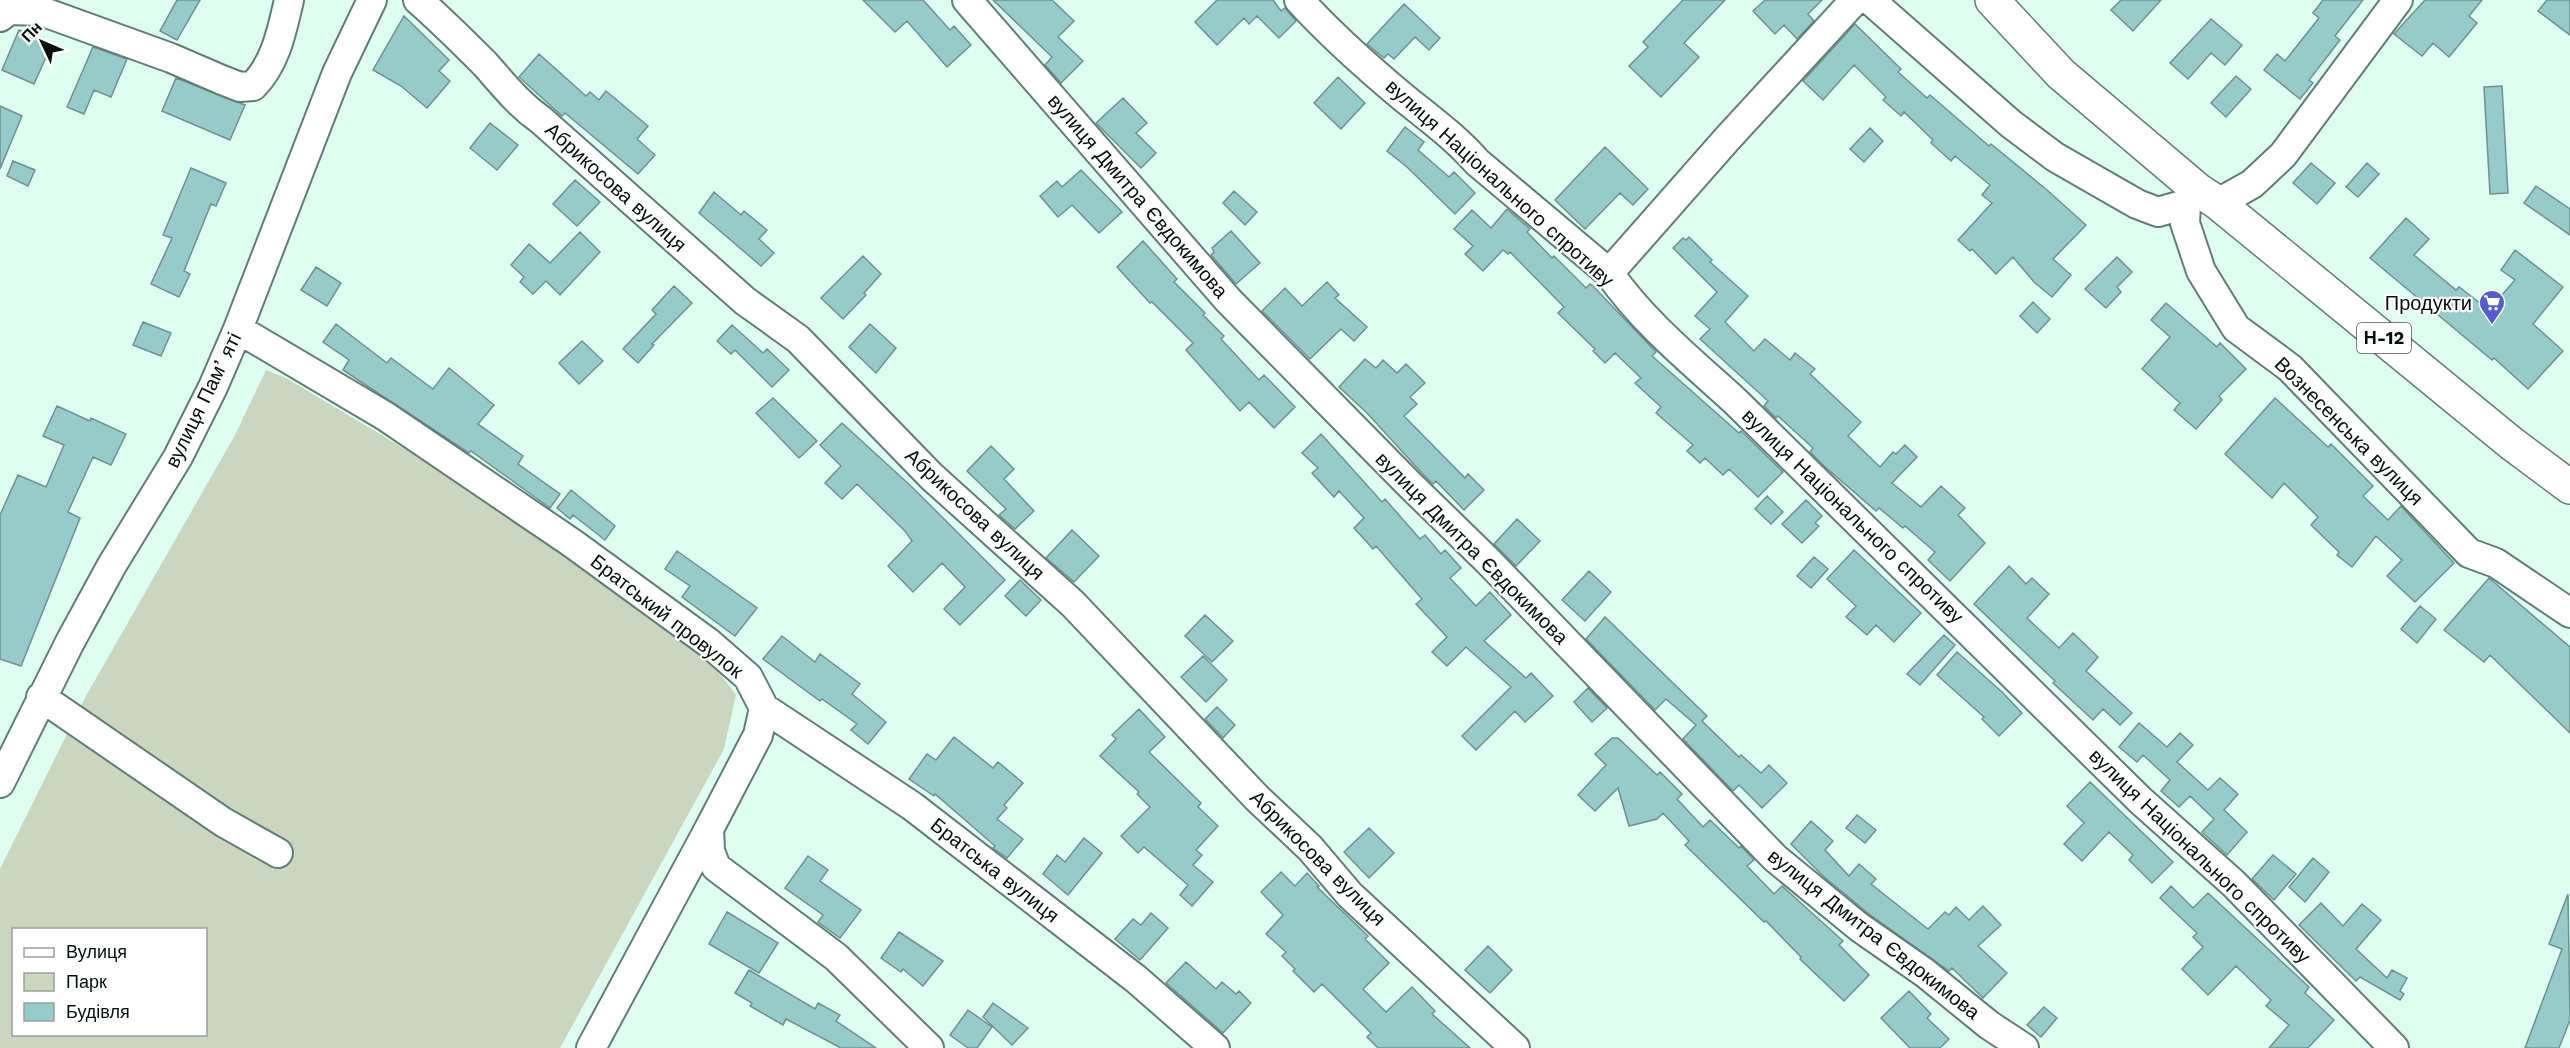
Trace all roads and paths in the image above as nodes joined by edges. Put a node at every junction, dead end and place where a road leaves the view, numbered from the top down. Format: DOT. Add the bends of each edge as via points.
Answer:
graph roads {
  1 [pos="289,0"];
  2 [pos="372,0"];
  3 [pos="418,0"];
  4 [pos="967,0"];
  5 [pos="1299,0"];
  6 [pos="1855,0"];
  7 [pos="1870,0"];
  8 [pos="1992,0"];
  9 [pos="2398,0"];
  10 [pos="0,17"];
  11 [pos="2200,199"];
  12 [pos="1609,273"];
  13 [pos="238,329"];
  14 [pos="2570,487"];
  15 [pos="2570,613"];
  16 [pos="41,697"];
  17 [pos="764,708"];
  18 [pos="0,783"];
  19 [pos="709,829"];
  20 [pos="278,853"];
  21 [pos="591,1048"];
  22 [pos="929,1048"];
  23 [pos="1215,1048"];
  24 [pos="1515,1048"];
  25 [pos="2024,1048"];
  26 [pos="2394,1048"];
  1 -- 10 [label="street" via="280,39 261,77 253,86 240,87 41,11 9,10"];
  2 -- 13 [label="street, вулиця Памʼяті" via="337,73"];
  3 -- 24 [label="street, Абрикосова вулиця" via="486,65 520,106 541,120 746,301 798,339 932,476 1073,604 1257,798 1310,848 1350,895"];
  4 -- 25 [label="street, вулиця Дмитра Євдокимова" via="1228,300 1775,858 1859,927"];
  5 -- 12 [label="street, вулиця Національного спротиву" via="1319,23"];
  6 -- 12 [label="street"];
  7 -- 11 [label="street" via="2011,124 2055,157 2158,212"];
  8 -- 11 [label="main road, Н-12" via="2061,74"];
  9 -- 11 [label="street" via="2283,155 2252,184"];
  11 -- 14 [label="main road, Н-12"];
  11 -- 15 [label="street, Вознесенська вулиця" via="2186,223 2201,271 2236,328 2290,368 2469,552 2496,564"];
  12 -- 26 [label="street, вулиця Національного спротиву" via="1625,296 1668,340 1744,409 2140,800 2234,884"];
  13 -- 16 [label="street, вулиця Памʼяті" via="178,457 112,565"];
  13 -- 17 [label="street, Братський провулок" via="385,416 636,588 748,678"];
  16 -- 18 [label="street, вулиця Памʼяті"];
  16 -- 20 [label="street" via="223,822"];
  17 -- 19 [label="street" via="758,735"];
  17 -- 23 [label="street, Братська вулиця" via="912,806 1136,979"];
  19 -- 21 [label="street"];
  19 -- 22 [label="street" via="710,851 717,867 836,957"];
}
